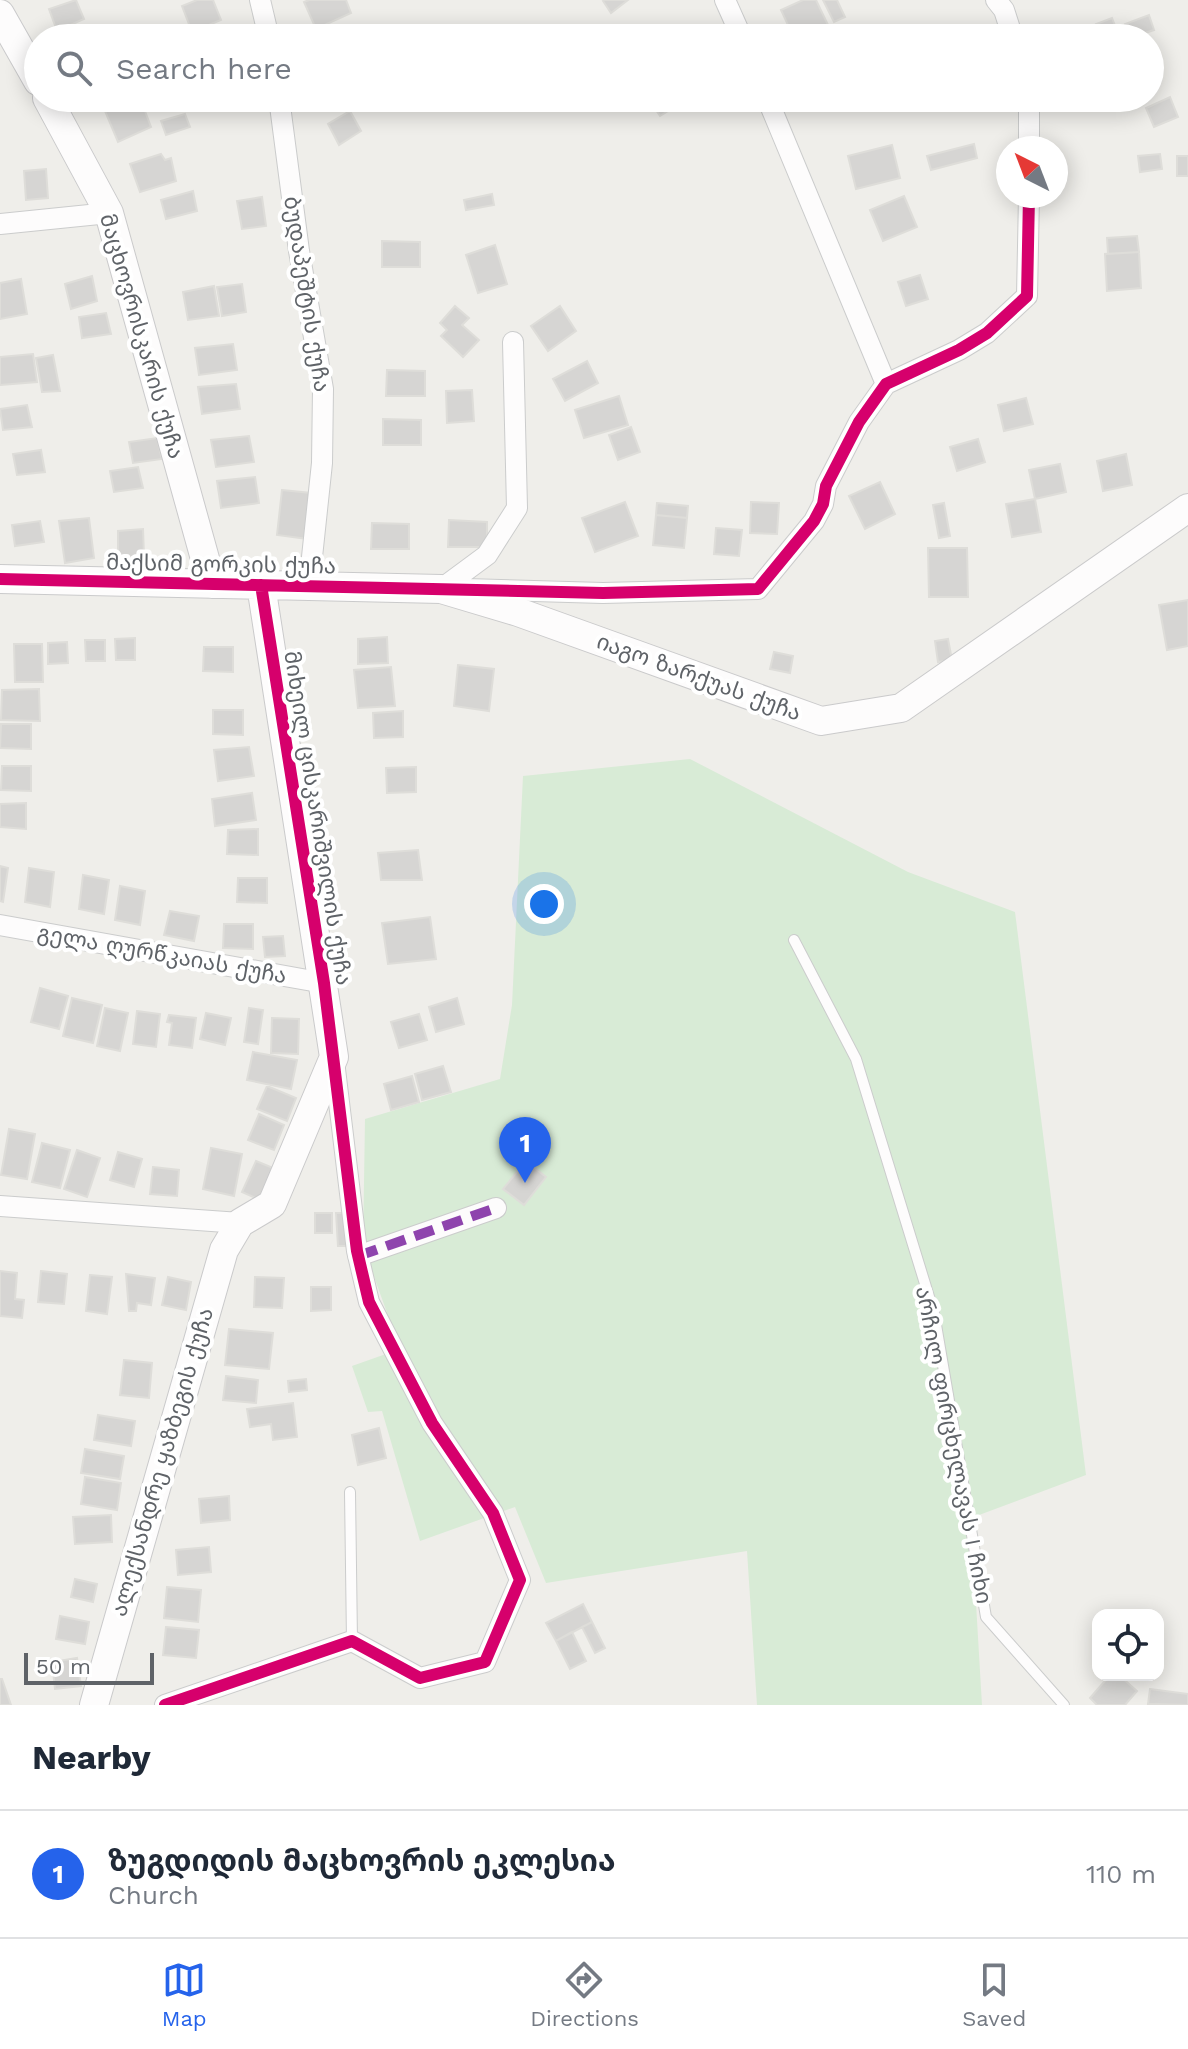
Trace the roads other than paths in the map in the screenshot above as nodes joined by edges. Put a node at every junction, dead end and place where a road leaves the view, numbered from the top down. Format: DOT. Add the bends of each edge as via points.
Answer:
graph roads {
  1 [pos="260,0"];
  2 [pos="725,0"];
  3 [pos="996,0"];
  4 [pos="0,14"];
  5 [pos="266,24"];
  6 [pos="736,24"];
  7 [pos="1008,24"];
  8 [pos="24,56"];
  9 [pos="55,112"];
  10 [pos="281,112"];
  11 [pos="773,112"];
  12 [pos="1029,112"];
  13 [pos="1029,136"];
  14 [pos="1029,208"];
  15 [pos="109,213"];
  16 [pos="0,224"];
  17 [pos="513,342"];
  18 [pos="886,384"];
  19 [pos="1188,508"];
  20 [pos="0,579"];
  21 [pos="212,584"];
  22 [pos="261,585"];
  23 [pos="313,586"];
  24 [pos="441,589"];
  25 [pos="0,925"];
  26 [pos="794,940"];
  27 [pos="324,983"];
  28 [pos="334,1057"];
  29 [pos="0,1206"];
  30 [pos="496,1208"];
  31 [pos="240,1223"];
  32 [pos="358,1256"];
  33 [pos="350,1492"];
  34 [pos="352,1641"];
  35 [pos="94,1705"];
  36 [pos="165,1705"];
  37 [pos="1064,1705"];
  1 -- 5 [label="street"];
  2 -- 6 [label="street"];
  3 -- 7 [label="street"];
  4 -- 8 [label="street"];
  9 -- 15 [label="street, მაცხოვრისკარის ქუჩა"];
  10 -- 23 [label="street, ბუდაპეშტის ქუჩა" via="323,389"];
  11 -- 18 [label="street"];
  12 -- 13 [label="street"];
  14 -- 18 [label="street" via="1027,296 978,339"];
  15 -- 16 [label="street"];
  15 -- 21 [label="street, მაცხოვრისკარის ქუჩა"];
  17 -- 24 [label="street" via="517,508 487,555"];
  18 -- 24 [label="street" via="859,422 814,521 758,589"];
  19 -- 24 [label="street, იაგო ზარქუას ქუჩა" via="901,708 821,721"];
  20 -- 21 [label="street, მაქსიმ გორკის ქუჩა"];
  21 -- 22 [label="street, მაქსიმ გორკის ქუჩა"];
  22 -- 23 [label="street, მაქსიმ გორკის ქუჩა"];
  22 -- 27 [label="street, მიხეილ ცისკარიშვილის ქუჩა"];
  23 -- 24 [label="street, მაქსიმ გორკის ქუჩა"];
  25 -- 27 [label="street, გელა ღურწკაიას ქუჩა"];
  26 -- 37 [label="lane, არჩილ ფირცხელავას I ჩიხი" via="856,1059 934,1313 986,1617"];
  27 -- 28 [label="street, მიხეილ ცისკარიშვილის ქუჩა"];
  28 -- 31 [label="street" via="272,1204"];
  28 -- 32 [label="street"];
  29 -- 31 [label="street"];
  30 -- 32 [label="street"];
  31 -- 35 [label="street, ალექსანდრე ყაზბეგის ქუჩა" via="213,1284"];
  32 -- 34 [label="street" via="369,1302 432,1423 493,1513 520,1580 485,1662 420,1678"];
  33 -- 34 [label="lane"];
  34 -- 36 [label="street"];
}
